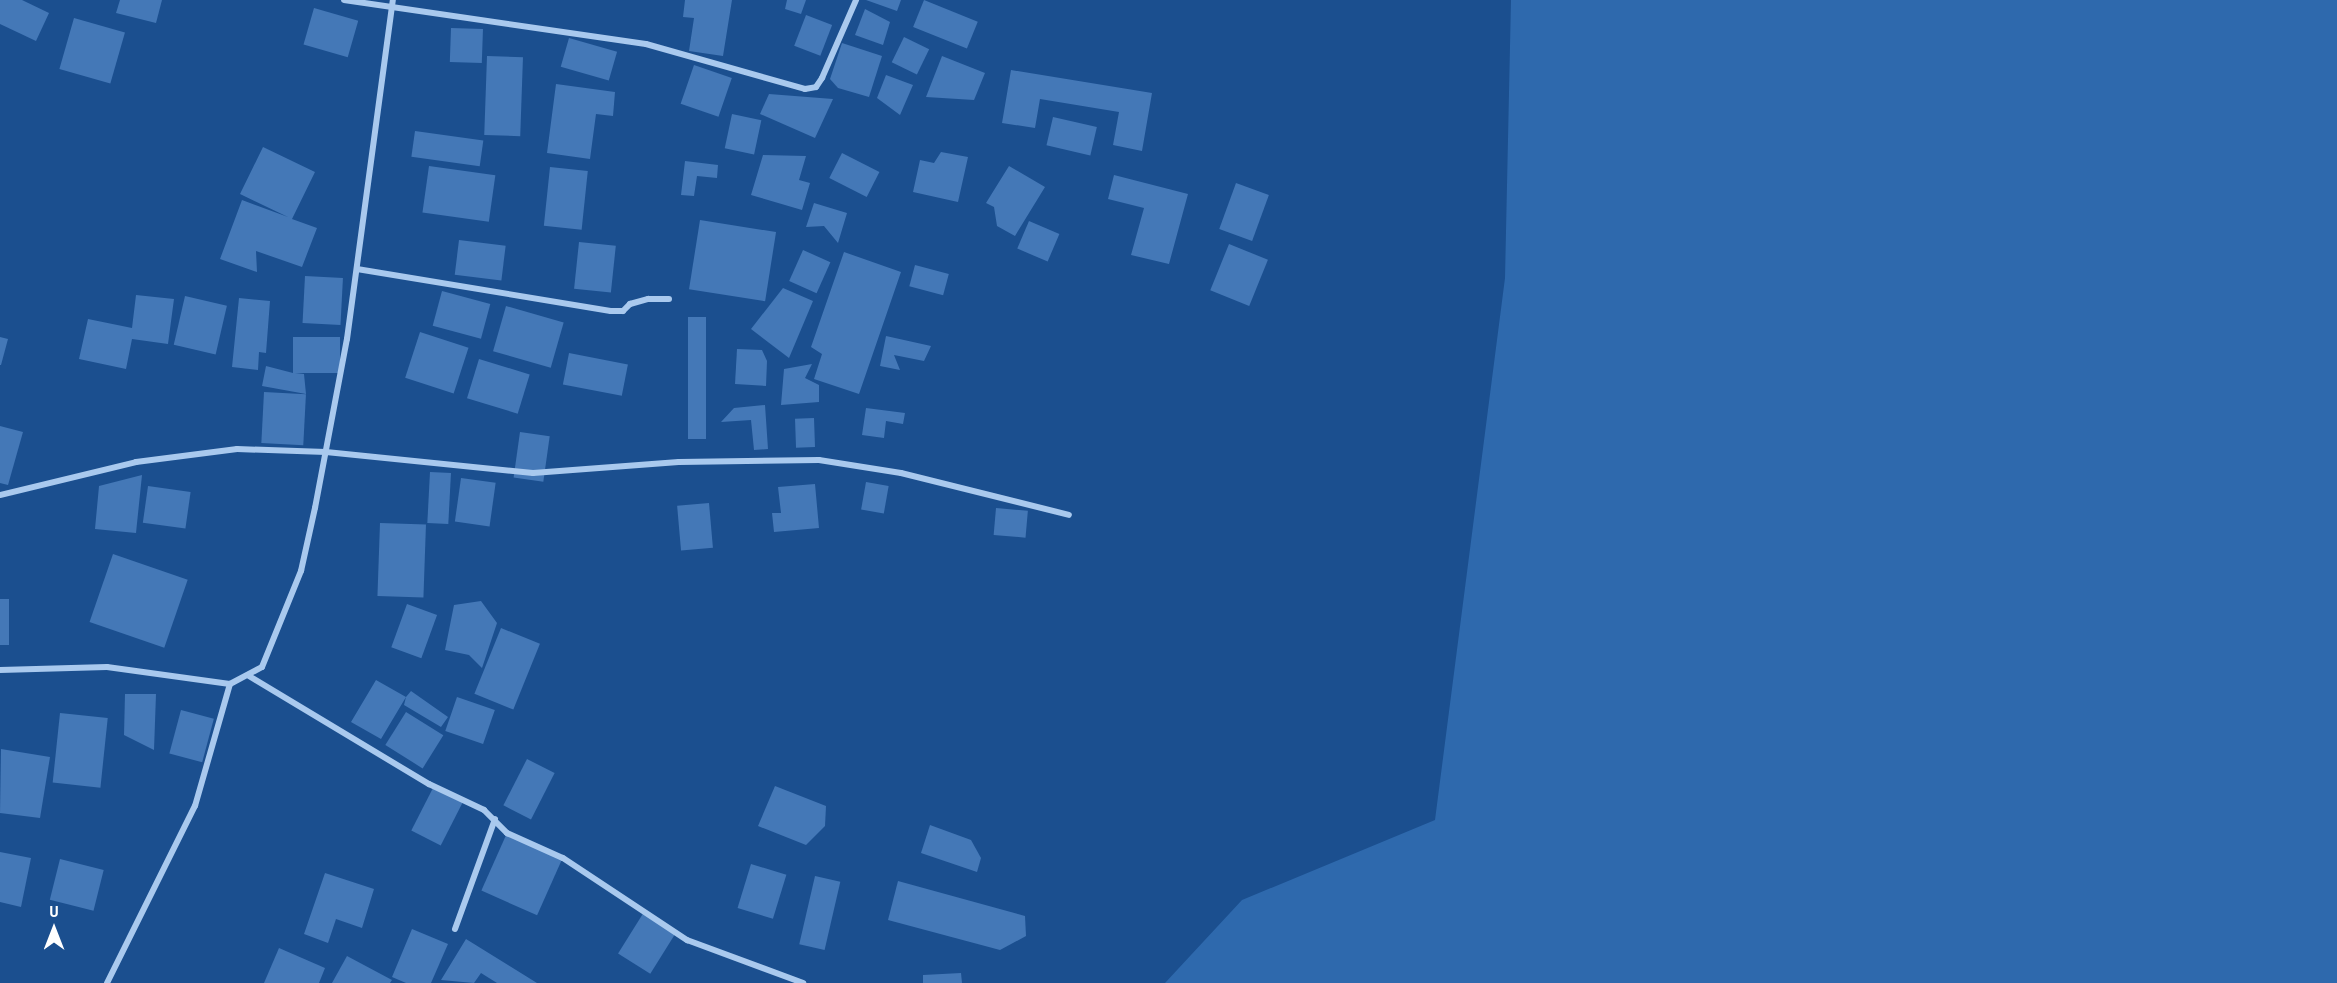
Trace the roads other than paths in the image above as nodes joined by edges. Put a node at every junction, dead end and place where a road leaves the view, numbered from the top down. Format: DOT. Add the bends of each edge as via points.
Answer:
graph roads {
  1 [pos="344,0"];
  2 [pos="393,0"];
  3 [pos="856,0"];
  4 [pos="393,10"];
  5 [pos="357,269"];
  6 [pos="669,299"];
  7 [pos="326,452"];
  8 [pos="0,495"];
  9 [pos="1069,515"];
  10 [pos="0,670"];
  11 [pos="249,676"];
  12 [pos="230,684"];
  13 [pos="495,819"];
  14 [pos="455,929"];
  15 [pos="106,983"];
  16 [pos="803,983"];
  1 -- 4 [label="street"];
  2 -- 4 [label="street"];
  3 -- 4 [label="street" via="822,78 816,87 805,89 663,48"];
  4 -- 5 [label="street"];
  5 -- 6 [label="street" via="611,311 623,311 630,304 648,299"];
  5 -- 7 [label="street"];
  7 -- 8 [label="street" via="237,449 190,454 136,462"];
  7 -- 9 [label="street" via="532,473 679,462 819,460 901,473"];
  7 -- 11 [label="street" via="301,571 270,653 262,667"];
  10 -- 12 [label="street" via="107,667"];
  11 -- 12 [label="street"];
  11 -- 13 [label="street"];
  12 -- 15 [label="street" via="195,806"];
  13 -- 14 [label="street"];
  13 -- 16 [label="street" via="507,833 563,858 687,940"];
}
